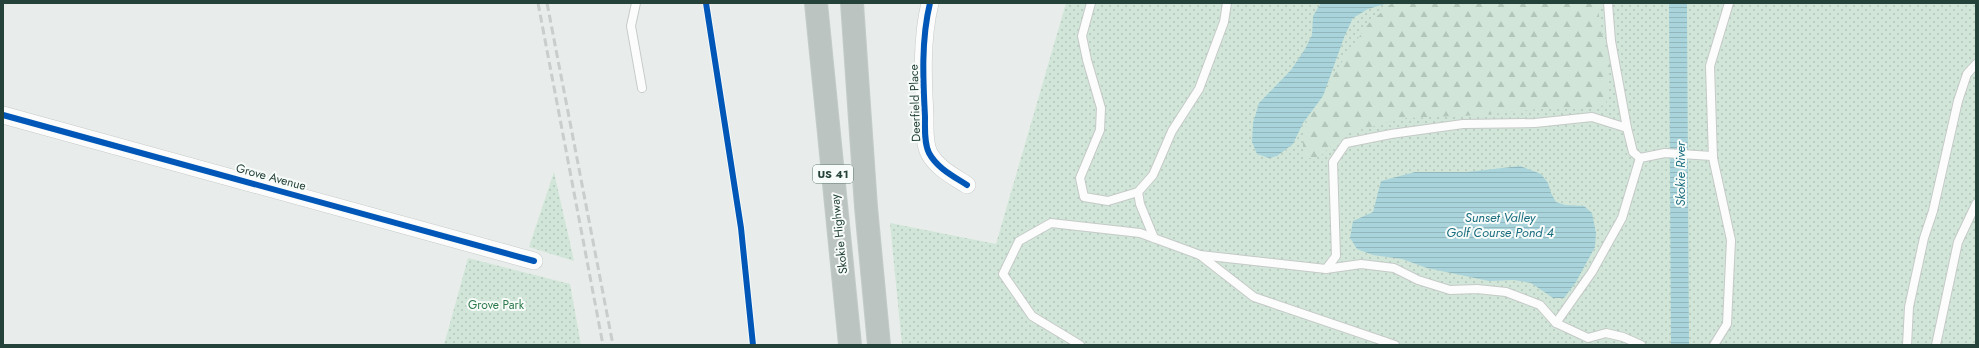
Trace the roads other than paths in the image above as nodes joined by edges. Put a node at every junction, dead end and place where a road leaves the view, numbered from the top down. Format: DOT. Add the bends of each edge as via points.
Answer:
graph roads {
  1 [pos="636,3"];
  2 [pos="816,3"];
  3 [pos="852,3"];
  4 [pos="930,3"];
  5 [pos="1091,3"];
  6 [pos="1227,3"];
  7 [pos="1608,3"];
  8 [pos="1729,3"];
  9 [pos="1976,64"];
  10 [pos="642,88"];
  11 [pos="3,115"];
  12 [pos="1628,128"];
  13 [pos="1712,156"];
  14 [pos="1640,158"];
  15 [pos="967,185"];
  16 [pos="1138,192"];
  17 [pos="1976,204"];
  18 [pos="1154,238"];
  19 [pos="1200,255"];
  20 [pos="534,261"];
  21 [pos="1326,269"];
  22 [pos="1556,323"];
  23 [pos="850,345"];
  24 [pos="879,345"];
  25 [pos="1080,345"];
  26 [pos="1395,345"];
  27 [pos="1641,345"];
  28 [pos="1714,345"];
  29 [pos="1906,345"];
  30 [pos="1936,345"];
  1 -- 10 [label="lane" via="631,26"];
  2 -- 23 [label="highway, Skokie Highway / US 41"];
  3 -- 24 [label="highway, US 41" via="866,207"];
  4 -- 15 [label="street, Deerfield Place" via="923,75 926,139 929,153 939,166"];
  5 -- 16 [label="lane" via="1082,36 1102,108 1100,130 1080,178 1084,197 1108,202"];
  6 -- 16 [label="lane" via="1224,22 1199,89 1172,131 1153,175"];
  7 -- 12 [label="lane" via="1612,41"];
  8 -- 13 [label="lane" via="1710,66"];
  9 -- 29 [label="lane" via="1967,74 1958,101 1908,307"];
  11 -- 20 [label="street, Grove Avenue"];
  12 -- 14 [label="lane" via="1633,152"];
  12 -- 21 [label="lane" via="1592,117 1535,123 1463,124 1346,143 1333,162 1336,256"];
  13 -- 14 [label="lane" via="1665,153"];
  13 -- 28 [label="lane" via="1731,240 1726,324"];
  14 -- 22 [label="lane" via="1622,218 1592,272"];
  16 -- 18 [label="lane" via="1140,204"];
  17 -- 30 [label="lane" via="1958,242"];
  18 -- 19 [label="lane"];
  18 -- 25 [label="lane" via="1140,233 1050,223 1019,241 1003,274 1032,316"];
  19 -- 21 [label="lane"];
  19 -- 26 [label="lane" via="1254,297"];
  21 -- 22 [label="lane" via="1361,264 1394,268 1418,280 1450,290 1506,292 1540,305"];
  22 -- 27 [label="lane" via="1588,338 1606,333"];
}
